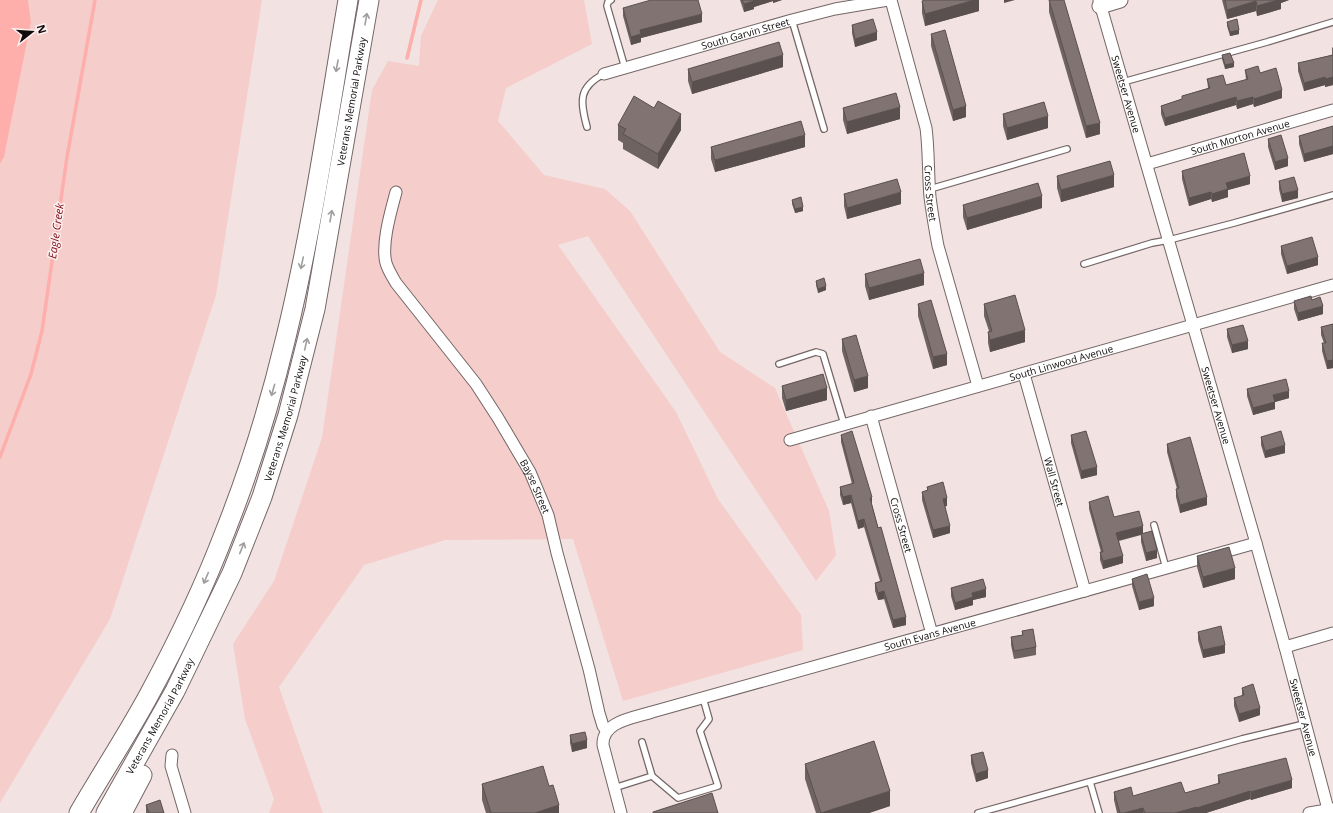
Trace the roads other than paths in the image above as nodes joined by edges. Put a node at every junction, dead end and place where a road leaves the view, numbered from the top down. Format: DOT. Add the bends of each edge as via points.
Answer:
graph roads {
  1 [pos="348,0"];
  2 [pos="369,0"];
  3 [pos="611,0"];
  4 [pos="888,0"];
  5 [pos="891,0"];
  6 [pos="1120,0"];
  7 [pos="1100,3"];
  8 [pos="834,4"];
  9 [pos="792,20"];
  10 [pos="1333,22"];
  11 [pos="624,68"];
  12 [pos="604,74"];
  13 [pos="1123,82"];
  14 [pos="1333,110"];
  15 [pos="587,127"];
  16 [pos="824,129"];
  17 [pos="1067,149"];
  18 [pos="1147,164"];
  19 [pos="930,189"];
  20 [pos="396,192"];
  21 [pos="1333,195"];
  22 [pos="1169,240"];
  23 [pos="1084,264"];
  24 [pos="1333,285"];
  25 [pos="1193,325"];
  26 [pos="778,364"];
  27 [pos="1024,374"];
  28 [pos="978,386"];
  29 [pos="871,416"];
  30 [pos="844,424"];
  31 [pos="790,440"];
  32 [pos="1154,525"];
  33 [pos="1256,543"];
  34 [pos="1166,568"];
  35 [pos="1085,590"];
  36 [pos="1333,633"];
  37 [pos="932,634"];
  38 [pos="1285,647"];
  39 [pos="703,698"];
  40 [pos="1304,724"];
  41 [pos="607,731"];
  42 [pos="642,742"];
  43 [pos="172,755"];
  44 [pos="652,776"];
  45 [pos="1090,782"];
  46 [pos="614,788"];
  47 [pos="112,811"];
  48 [pos="1330,811"];
  49 [pos="79,813"];
  50 [pos="185,813"];
  51 [pos="621,813"];
  52 [pos="978,813"];
  53 [pos="1099,813"];
  54 [pos="1309,813"];
  1 -- 49 [label="highway, Veterans Memorial Parkway, one-way" via="304,256 260,433 225,533 195,602 149,695"];
  47 -- 2 [label="highway, Veterans Memorial Parkway, one-way" via="175,691 232,573 262,497 288,415 314,309"];
  3 -- 11 [label="lane" via="607,6"];
  4 -- 8 [label="street, South Garvin Street"];
  5 -- 19 [label="street, Cross Street" via="926,128"];
  6 -- 7 [label="street"];
  7 -- 13 [label="street, Sweetser Avenue"];
  8 -- 9 [label="street, South Garvin Street"];
  9 -- 11 [label="street, South Garvin Street"];
  9 -- 16 [label="lane"];
  10 -- 13 [label="lane"];
  11 -- 12 [label="street, South Garvin Street"];
  12 -- 15 [label="lane" via="587,86 583,96 582,108"];
  13 -- 18 [label="street, Sweetser Avenue"];
  14 -- 18 [label="street, South Morton Avenue"];
  17 -- 19 [label="lane"];
  18 -- 22 [label="street, Sweetser Avenue"];
  19 -- 28 [label="street, Cross Street" via="938,246"];
  20 -- 41 [label="street, Bayse Street" via="385,242 384,252 388,270 476,384 530,472 548,514 599,713"];
  21 -- 22 [label="lane"];
  22 -- 23 [label="lane"];
  22 -- 25 [label="street, Sweetser Avenue"];
  24 -- 25 [label="street, South Linwood Avenue"];
  25 -- 27 [label="street, South Linwood Avenue"];
  25 -- 33 [label="street, Sweetser Avenue"];
  26 -- 30 [label="lane" via="816,352 823,354"];
  27 -- 28 [label="street, South Linwood Avenue"];
  27 -- 35 [label="street, Wall Street"];
  28 -- 29 [label="street, South Linwood Avenue"];
  29 -- 30 [label="street, South Linwood Avenue"];
  29 -- 37 [label="street, Cross Street"];
  30 -- 31 [label="street, South Linwood Avenue"];
  32 -- 34 [label="lane"];
  33 -- 34 [label="street, South Evans Avenue"];
  33 -- 38 [label="street, Sweetser Avenue"];
  34 -- 35 [label="street, South Evans Avenue"];
  35 -- 37 [label="street, South Evans Avenue"];
  36 -- 38 [label="street"];
  37 -- 39 [label="street, South Evans Avenue"];
  38 -- 40 [label="street, Sweetser Avenue"];
  39 -- 41 [label="street, South Evans Avenue" via="618,723"];
  39 -- 44 [label="lane" via="709,719 700,732 718,786 678,798"];
  40 -- 45 [label="lane"];
  40 -- 48 [label="street, Sweetser Avenue"];
  41 -- 46 [label="street" via="603,745"];
  42 -- 44 [label="lane"];
  43 -- 50 [label="street" via="170,762"];
  44 -- 46 [label="lane"];
  45 -- 52 [label="lane"];
  45 -- 53 [label="lane"];
  46 -- 51 [label="street"];
  48 -- 54 [label="street"];
}
